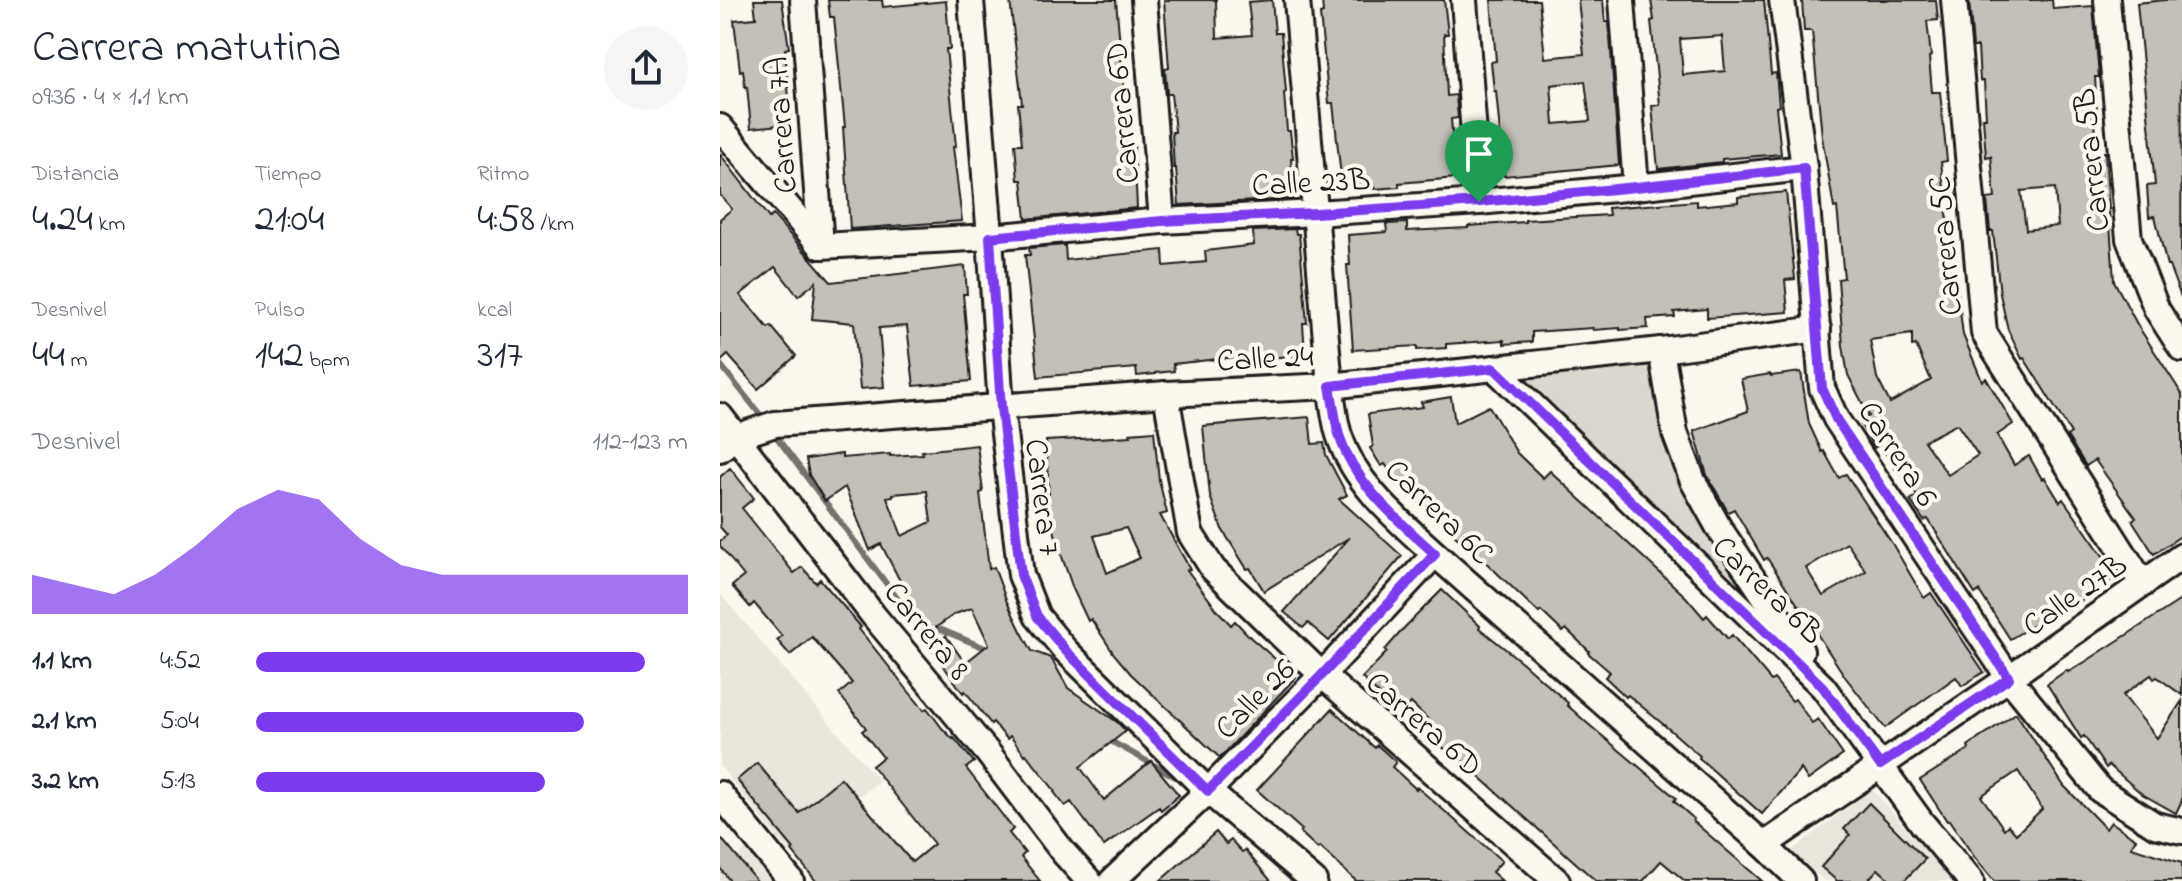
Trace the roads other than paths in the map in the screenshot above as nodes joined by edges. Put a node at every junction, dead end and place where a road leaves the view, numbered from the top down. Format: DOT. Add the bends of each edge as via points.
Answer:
graph roads {
  1 [pos="803,0"];
  2 [pos="971,0"];
  3 [pos="1144,0"];
  4 [pos="1297,0"];
  5 [pos="1464,0"];
  6 [pos="1622,0"];
  7 [pos="1782,0"];
  8 [pos="1954,0"];
  9 [pos="2107,0"];
  10 [pos="720,127"];
  11 [pos="1804,168"];
  12 [pos="1636,187"];
  13 [pos="1479,202"];
  14 [pos="1316,213"];
  15 [pos="1162,221"];
  16 [pos="990,237"];
  17 [pos="821,246"];
  18 [pos="1818,329"];
  19 [pos="2182,349"];
  20 [pos="1661,350"];
  21 [pos="1494,368"];
  22 [pos="1330,386"];
  23 [pos="1166,394"];
  24 [pos="1001,408"];
  25 [pos="720,416"];
  26 [pos="728,443"];
  27 [pos="1435,554"];
  28 [pos="2182,556"];
  29 [pos="2143,584"];
  30 [pos="1322,675"];
  31 [pos="2009,678"];
  32 [pos="1823,687"];
  33 [pos="1880,765"];
  34 [pos="1208,791"];
  35 [pos="720,794"];
  36 [pos="2182,831"];
  37 [pos="1764,845"];
  38 [pos="791,881"];
  39 [pos="1089,881"];
  40 [pos="1112,881"];
  41 [pos="1314,881"];
  42 [pos="1557,881"];
  43 [pos="1801,881"];
  44 [pos="1971,881"];
  1 -- 17 [label="street, Carrera 7A"];
  2 -- 16 [label="street, Carrera 7"];
  3 -- 15 [label="street, Carrera 6D"];
  4 -- 14 [label="street, Carrera 6C"];
  5 -- 13 [label="street"];
  6 -- 12 [label="street"];
  7 -- 11 [label="street, Carrera 6"];
  8 -- 29 [label="street, Carrera 5C" via="1984,333"];
  9 -- 19 [label="street, Carrera 5B" via="2129,239 2157,310"];
  10 -- 17 [label="street"];
  11 -- 12 [label="street, Calle 23B"];
  11 -- 18 [label="street, Carrera 6"];
  12 -- 13 [label="street, Calle 23B"];
  13 -- 14 [label="street, Calle 23B"];
  14 -- 15 [label="street, Calle 23B"];
  14 -- 22 [label="street, Carrera 6C"];
  15 -- 16 [label="street, Calle 23B"];
  16 -- 17 [label="street, Calle 23B"];
  16 -- 24 [label="street, Carrera 7"];
  18 -- 20 [label="street, Calle 24"];
  18 -- 31 [label="street, Carrera 6" via="1822,388 1836,419"];
  20 -- 21 [label="street, Calle 24"];
  20 -- 32 [label="street" via="1675,433 1693,481"];
  21 -- 22 [label="street, Calle 24"];
  21 -- 32 [label="street, Carrera 6B"];
  22 -- 23 [label="street, Calle 24"];
  22 -- 27 [label="street, Carrera 6C" via="1339,435 1356,473"];
  23 -- 24 [label="street, Calle 24"];
  23 -- 30 [label="street, Carrera 6D" via="1190,533 1213,569"];
  24 -- 26 [label="street, Calle 24" via="775,424"];
  24 -- 34 [label="street, Carrera 7" via="1021,575 1037,616"];
  25 -- 26 [label="street, Carrera 8"];
  26 -- 39 [label="street, Carrera 8"];
  27 -- 30 [label="street, Calle 26"];
  27 -- 37 [label="street, Carrera 6C"];
  28 -- 29 [label="street, Calle 27B"];
  29 -- 31 [label="street, Calle 27B"];
  30 -- 34 [label="street, Calle 26"];
  30 -- 42 [label="street, Carrera 6D"];
  31 -- 33 [label="street, Calle 27B"];
  31 -- 36 [label="street, Carrera 6" via="2100,790 2155,825"];
  32 -- 33 [label="street, Carrera 6B"];
  33 -- 37 [label="street, Calle 27B"];
  33 -- 44 [label="street, Carrera 6B"];
  34 -- 40 [label="street, Calle 26"];
  34 -- 41 [label="street, Carrera 7"];
  35 -- 38 [label="street"];
  37 -- 43 [label="street, Carrera 6C"];
}
